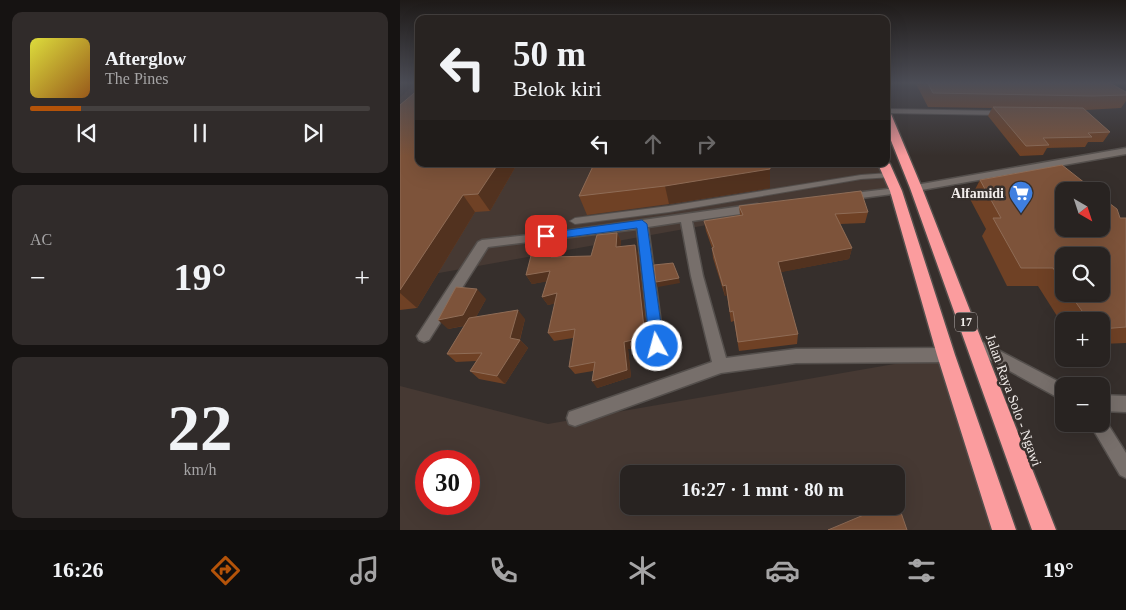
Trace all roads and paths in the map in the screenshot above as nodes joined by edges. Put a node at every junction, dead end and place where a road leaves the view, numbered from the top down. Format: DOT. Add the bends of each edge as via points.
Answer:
graph roads {
  1 [pos="890,113"];
  2 [pos="1014,113"];
  3 [pos="890,123"];
  4 [pos="1126,151"];
  5 [pos="778,167"];
  6 [pos="888,174"];
  7 [pos="916,188"];
  8 [pos="838,198"];
  9 [pos="770,206"];
  10 [pos="686,218"];
  11 [pos="575,221"];
  12 [pos="642,224"];
  13 [pos="424,336"];
  14 [pos="975,344"];
  15 [pos="657,346"];
  16 [pos="946,355"];
  17 [pos="721,366"];
  18 [pos="1055,388"];
  19 [pos="1110,403"];
  20 [pos="1126,404"];
  21 [pos="575,418"];
  22 [pos="1103,432"];
  23 [pos="1126,469"];
  24 [pos="1004,530"];
  25 [pos="1044,530"];
  1 -- 2 [label="lane"];
  3 -- 7 [label="highway, Jalan Raya Solo - Ngawi / 17"];
  4 -- 7 [label="street"];
  5 -- 6 [label="lane"];
  6 -- 7 [label="highway"];
  6 -- 8 [label="street"];
  6 -- 11 [label="lane"];
  6 -- 16 [label="highway, 17"];
  7 -- 14 [label="highway, Jalan Raya Solo - Ngawi / 17"];
  9 -- 10 [label="street"];
  10 -- 12 [label="street"];
  10 -- 17 [label="street"];
  12 -- 13 [label="street" via="486,243"];
  12 -- 15 [label="street"];
  14 -- 18 [label="street"];
  14 -- 25 [label="highway, Jalan Raya Solo - Ngawi / 17"];
  16 -- 17 [label="street" via="796,356"];
  16 -- 24 [label="highway, 17"];
  17 -- 21 [label="street"];
  19 -- 20 [label="street"];
  22 -- 23 [label="street"];
}
